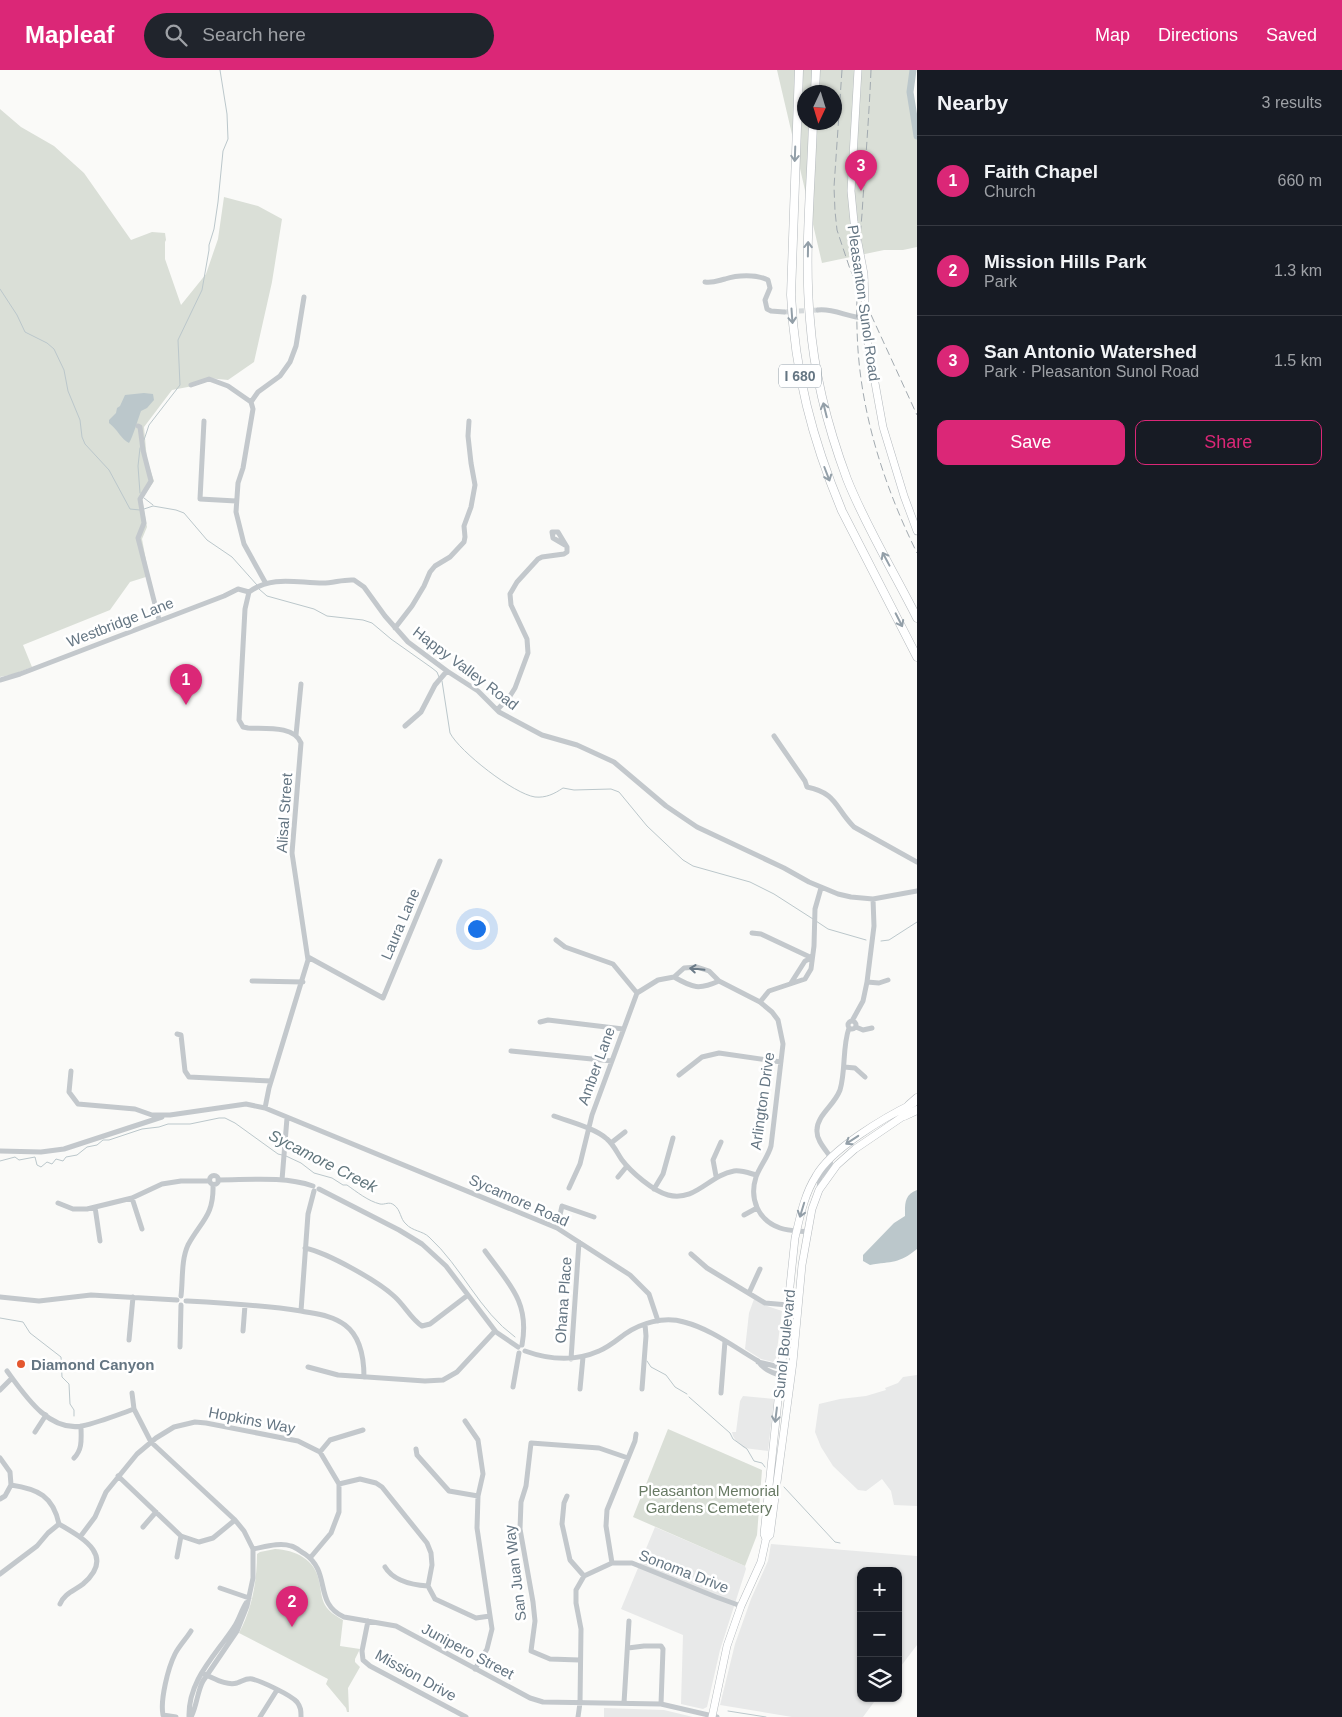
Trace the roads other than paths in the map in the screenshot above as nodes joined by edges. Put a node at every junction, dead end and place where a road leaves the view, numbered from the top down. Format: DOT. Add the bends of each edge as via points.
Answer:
graph roads {
  1 [pos="799,70"];
  2 [pos="816,70"];
  3 [pos="858,70"];
  4 [pos="815,85"];
  5 [pos="813,130"];
  6 [pos="705,282"];
  7 [pos="304,297"];
  8 [pos="818,310"];
  9 [pos="784,312"];
  10 [pos="865,318"];
  11 [pos="191,385"];
  12 [pos="251,402"];
  13 [pos="204,421"];
  14 [pos="469,421"];
  15 [pos="138,426"];
  16 [pos="236,501"];
  17 [pos="917,531"];
  18 [pos="565,544"];
  19 [pos="260,585"];
  20 [pos="249,592"];
  21 [pos="917,618"];
  22 [pos="159,620"];
  23 [pos="395,628"];
  24 [pos="917,657"];
  25 [pos="446,671"];
  26 [pos="0,680"];
  27 [pos="301,684"];
  28 [pos="497,710"];
  29 [pos="404,726"];
  30 [pos="296,735"];
  31 [pos="774,736"];
  32 [pos="440,861"];
  33 [pos="917,862"];
  34 [pos="821,888"];
  35 [pos="917,891"];
  36 [pos="873,899"];
  37 [pos="752,933"];
  38 [pos="556,940"];
  39 [pos="308,957"];
  40 [pos="812,958"];
  41 [pos="674,977"];
  42 [pos="888,980"];
  43 [pos="252,981"];
  44 [pos="719,981"];
  45 [pos="303,982"];
  46 [pos="867,982"];
  47 [pos="791,983"];
  48 [pos="637,993"];
  49 [pos="760,1002"];
  50 [pos="852,1021"];
  51 [pos="540,1022"];
  52 [pos="856,1027"];
  53 [pos="849,1028"];
  54 [pos="872,1028"];
  55 [pos="623,1029"];
  56 [pos="177,1034"];
  57 [pos="511,1051"];
  58 [pos="612,1061"];
  59 [pos="781,1062"];
  60 [pos="844,1067"];
  61 [pos="71,1071"];
  62 [pos="680,1075"];
  63 [pos="865,1077"];
  64 [pos="271,1081"];
  65 [pos="917,1099"];
  66 [pos="909,1105"];
  67 [pos="265,1108"];
  68 [pos="917,1109"];
  69 [pos="170,1115"];
  70 [pos="554,1116"];
  71 [pos="904,1116"];
  72 [pos="287,1118"];
  73 [pos="587,1129"];
  74 [pos="625,1132"];
  75 [pos="673,1138"];
  76 [pos="721,1142"];
  77 [pos="611,1143"];
  78 [pos="0,1151"];
  79 [pos="831,1158"];
  80 [pos="627,1166"];
  81 [pos="756,1175"];
  82 [pos="716,1176"];
  83 [pos="618,1178"];
  84 [pos="282,1180"];
  85 [pos="214,1182"];
  86 [pos="569,1188"];
  87 [pos="315,1189"];
  88 [pos="654,1189"];
  89 [pos="819,1190"];
  90 [pos="132,1198"];
  91 [pos="58,1203"];
  92 [pos="95,1207"];
  93 [pos="756,1208"];
  94 [pos="594,1216"];
  95 [pos="744,1216"];
  96 [pos="557,1228"];
  97 [pos="142,1229"];
  98 [pos="796,1231"];
  99 [pos="807,1232"];
  100 [pos="100,1241"];
  101 [pos="579,1242"];
  102 [pos="305,1248"];
  103 [pos="485,1251"];
  104 [pos="691,1254"];
  105 [pos="760,1268"];
  106 [pos="749,1293"];
  107 [pos="468,1295"];
  108 [pos="0,1297"];
  109 [pos="133,1297"];
  110 [pos="181,1300"];
  111 [pos="245,1304"];
  112 [pos="788,1306"];
  113 [pos="301,1311"];
  114 [pos="658,1321"];
  115 [pos="645,1324"];
  116 [pos="243,1331"];
  117 [pos="495,1331"];
  118 [pos="129,1340"];
  119 [pos="725,1341"];
  120 [pos="180,1347"];
  121 [pos="521,1349"];
  122 [pos="583,1357"];
  123 [pos="571,1359"];
  124 [pos="758,1362"];
  125 [pos="308,1367"];
  126 [pos="782,1367"];
  127 [pos="7,1371"];
  128 [pos="792,1374"];
  129 [pos="781,1375"];
  130 [pos="364,1377"];
  131 [pos="12,1378"];
  132 [pos="513,1387"];
  133 [pos="580,1389"];
  134 [pos="642,1389"];
  135 [pos="0,1390"];
  136 [pos="132,1393"];
  137 [pos="721,1393"];
  138 [pos="134,1410"];
  139 [pos="46,1415"];
  140 [pos="465,1421"];
  141 [pos="80,1426"];
  142 [pos="363,1430"];
  143 [pos="35,1432"];
  144 [pos="636,1434"];
  145 [pos="151,1442"];
  146 [pos="416,1449"];
  147 [pos="320,1452"];
  148 [pos="0,1458"];
  149 [pos="74,1458"];
  150 [pos="628,1458"];
  151 [pos="118,1476"];
  152 [pos="769,1483"];
  153 [pos="339,1484"];
  154 [pos="11,1485"];
  155 [pos="478,1496"];
  156 [pos="567,1496"];
  157 [pos="0,1499"];
  158 [pos="156,1512"];
  159 [pos="772,1515"];
  160 [pos="235,1520"];
  161 [pos="59,1524"];
  162 [pos="143,1527"];
  163 [pos="181,1536"];
  164 [pos="80,1537"];
  165 [pos="766,1539"];
  166 [pos="253,1549"];
  167 [pos="177,1557"];
  168 [pos="310,1558"];
  169 [pos="612,1563"];
  170 [pos="385,1567"];
  171 [pos="0,1574"];
  172 [pos="584,1576"];
  173 [pos="428,1586"];
  174 [pos="220,1588"];
  175 [pos="248,1598"];
  176 [pos="60,1604"];
  177 [pos="741,1606"];
  178 [pos="490,1616"];
  179 [pos="368,1621"];
  180 [pos="629,1621"];
  181 [pos="191,1631"];
  182 [pos="628,1648"];
  183 [pos="580,1660"];
  184 [pos="474,1669"];
  185 [pos="201,1672"];
  186 [pos="207,1675"];
  187 [pos="277,1690"];
  188 [pos="580,1702"];
  189 [pos="624,1703"];
  190 [pos="661,1704"];
  191 [pos="176,1717"];
  192 [pos="190,1717"];
  193 [pos="260,1717"];
  194 [pos="300,1717"];
  195 [pos="466,1717"];
  196 [pos="578,1717"];
  197 [pos="713,1717"];
  1 -- 24 [label="highway, I 680, one-way" via="791,295 800,376 814,435 832,487"];
  2 -- 4 [label="highway"];
  3 -- 10 [label="main road, Pleasanton Sunol Road" via="851,191 864,274"];
  21 -- 5 [label="highway, I 680, one-way" via="848,481 830,429 817,374 808,269"];
  6 -- 9 [label="street" via="732,277 763,278 768,280 770,288 765,300 767,309"];
  7 -- 12 [label="street" via="290,362 280,376 258,392"];
  8 -- 10 [label="street" via="828,309"];
  10 -- 17 [label="main road, Pleasanton Sunol Road" via="883,427"];
  11 -- 12 [label="street" via="210,379 228,386"];
  12 -- 16 [label="street" via="253,408"];
  13 -- 16 [label="street" via="200,499"];
  14 -- 23 [label="street" via="467,427 476,485 464,526 464,542 430,572 412,606"];
  15 -- 22 [label="street" via="151,481 141,496 143,528 138,538"];
  16 -- 19 [label="street" via="239,527"];
  18 -- 28 [label="street" via="566,553 538,559 512,590 511,605 527,639 528,653 515,688"];
  19 -- 20 [label="street"];
  19 -- 23 [label="street, Happy Valley Road" via="285,581 323,583 354,580 364,587"];
  20 -- 22 [label="street, Westbridge Lane" via="238,590"];
  20 -- 30 [label="street" via="239,720 243,727 282,730"];
  22 -- 26 [label="street, Westbridge Lane"];
  23 -- 25 [label="street, Happy Valley Road"];
  25 -- 28 [label="street, Happy Valley Road" via="478,691"];
  25 -- 29 [label="street" via="421,712"];
  27 -- 30 [label="street, Alisal Street"];
  28 -- 34 [label="street, Happy Valley Road" via="542,735 607,758 666,806 697,826"];
  30 -- 39 [label="street, Alisal Street" via="301,751 292,853"];
  31 -- 33 [label="street" via="807,787 832,798 854,827"];
  32 -- 39 [label="street, Laura Lane" via="382,998"];
  34 -- 36 [label="street, Happy Valley Road" via="851,897"];
  34 -- 40 [label="street"];
  35 -- 36 [label="street, Happy Valley Road"];
  36 -- 46 [label="street" via="874,926"];
  37 -- 40 [label="street" via="761,934"];
  38 -- 48 [label="street" via="565,947 614,964"];
  39 -- 45 [label="street, Alisal Street"];
  40 -- 47 [label="street" via="805,961"];
  40 -- 47 [label="street" via="811,969 805,979"];
  41 -- 44 [label="street" via="695,988"];
  44 -- 41 [label="street, one-way" via="709,971 697,966 684,968"];
  41 -- 48 [label="street" via="658,980"];
  42 -- 46 [label="street"];
  43 -- 45 [label="street"];
  44 -- 49 [label="street"];
  45 -- 64 [label="street, Alisal Street"];
  46 -- 50 [label="street" via="863,1001"];
  47 -- 49 [label="street" via="770,991"];
  48 -- 55 [label="street, Amber Lane"];
  49 -- 59 [label="street, Arlington Drive" via="778,1020 783,1044"];
  50 -- 52 [label="street"];
  50 -- 53 [label="street" via="848,1023"];
  51 -- 55 [label="street" via="548,1020"];
  52 -- 53 [label="street"];
  52 -- 54 [label="street" via="863,1030"];
  53 -- 60 [label="street"];
  55 -- 58 [label="street, Amber Lane"];
  56 -- 64 [label="street" via="181,1035 185,1071 189,1077"];
  57 -- 58 [label="street"];
  58 -- 73 [label="street, Amber Lane"];
  59 -- 62 [label="street" via="720,1053 702,1057"];
  59 -- 81 [label="street, Arlington Drive" via="771,1146"];
  60 -- 63 [label="street" via="855,1068"];
  60 -- 79 [label="street" via="840,1090 820,1117 816,1131"];
  61 -- 69 [label="street" via="68,1092 78,1104"];
  64 -- 67 [label="street, Alisal Street"];
  65 -- 66 [label="highway"];
  66 -- 79 [label="main road, Sunol Boulevard, one-way" via="850,1142"];
  67 -- 69 [label="street, Sycamore Road" via="246,1104"];
  67 -- 72 [label="street, Sycamore Road"];
  68 -- 71 [label="highway"];
  69 -- 78 [label="street" via="64,1149"];
  70 -- 73 [label="street"];
  71 -- 89 [label="main road, Sunol Boulevard" via="846,1156"];
  72 -- 84 [label="street"];
  72 -- 96 [label="street, Sycamore Road"];
  73 -- 77 [label="street" via="601,1134"];
  73 -- 86 [label="street, Amber Lane" via="580,1164"];
  74 -- 77 [label="street"];
  75 -- 88 [label="street" via="663,1174"];
  76 -- 82 [label="street" via="713,1160"];
  77 -- 80 [label="street"];
  79 -- 89 [label="street, Sunol Boulevard" via="830,1166 820,1177"];
  79 -- 98 [label="main road, Sunol Boulevard, one-way" via="809,1190"];
  80 -- 83 [label="street"];
  80 -- 88 [label="street"];
  81 -- 82 [label="street" via="734,1171"];
  81 -- 93 [label="street, Arlington Drive" via="753,1196"];
  82 -- 88 [label="street" via="702,1188 685,1195 666,1194"];
  84 -- 85 [label="street"];
  84 -- 87 [label="street"];
  85 -- 90 [label="street" via="162,1184"];
  85 -- 110 [label="street" via="212,1207 187,1247"];
  87 -- 102 [label="street" via="308,1214"];
  87 -- 107 [label="street" via="422,1244 446,1266"];
  89 -- 99 [label="main road, Sunol Boulevard"];
  90 -- 92 [label="street"];
  90 -- 97 [label="street"];
  91 -- 92 [label="street" via="73,1209"];
  92 -- 100 [label="street"];
  93 -- 95 [label="street"];
  93 -- 98 [label="street" via="768,1222"];
  94 -- 96 [label="street" via="562,1206"];
  96 -- 101 [label="street, Sycamore Road"];
  98 -- 99 [label="street"];
  98 -- 112 [label="main road, Sunol Boulevard"];
  99 -- 128 [label="main road, Sunol Boulevard"];
  101 -- 114 [label="street, Sycamore Road" via="630,1275 649,1294"];
  101 -- 123 [label="street, Ohana Place"];
  102 -- 107 [label="street" via="318,1251 382,1286 422,1326 430,1324"];
  102 -- 113 [label="street"];
  103 -- 121 [label="street" via="522,1308 525,1329"];
  104 -- 106 [label="street"];
  105 -- 106 [label="street"];
  106 -- 112 [label="street" via="765,1302"];
  107 -- 117 [label="street"];
  108 -- 109 [label="street" via="39,1300 91,1295"];
  109 -- 110 [label="street"];
  109 -- 118 [label="street"];
  110 -- 111 [label="street"];
  110 -- 120 [label="street"];
  111 -- 113 [label="street"];
  111 -- 116 [label="street"];
  112 -- 126 [label="main road, Sunol Boulevard"];
  113 -- 130 [label="street" via="324,1315 349,1328 361,1348"];
  114 -- 115 [label="street"];
  114 -- 119 [label="street" via="682,1321 703,1328"];
  115 -- 122 [label="street" via="608,1347"];
  115 -- 134 [label="street"];
  117 -- 121 [label="street"];
  117 -- 130 [label="street" via="457,1372 443,1380"];
  119 -- 124 [label="street"];
  119 -- 137 [label="street"];
  121 -- 123 [label="street" via="553,1359"];
  121 -- 132 [label="street"];
  122 -- 123 [label="street"];
  122 -- 133 [label="street"];
  124 -- 126 [label="street"];
  124 -- 129 [label="street" via="774,1374"];
  125 -- 130 [label="street" via="330,1374"];
  126 -- 128 [label="street"];
  126 -- 129 [label="main road, Sunol Boulevard"];
  127 -- 131 [label="street"];
  128 -- 129 [label="street"];
  128 -- 159 [label="main road, Sunol Boulevard"];
  129 -- 152 [label="main road, Sunol Boulevard, one-way"];
  131 -- 135 [label="street"];
  131 -- 139 [label="street"];
  136 -- 138 [label="street"];
  138 -- 141 [label="street"];
  138 -- 145 [label="street"];
  139 -- 141 [label="street" via="57,1422"];
  139 -- 143 [label="street"];
  140 -- 155 [label="street" via="478,1440 483,1474"];
  141 -- 149 [label="street" via="81,1443"];
  142 -- 147 [label="street" via="330,1440"];
  144 -- 150 [label="street"];
  145 -- 147 [label="street, Hopkins Way" via="174,1427 206,1423 298,1441"];
  145 -- 151 [label="street, Hopkins Way"];
  145 -- 160 [label="street"];
  146 -- 155 [label="street" via="417,1455 449,1490"];
  147 -- 153 [label="street"];
  148 -- 154 [label="street" via="10,1472"];
  150 -- 169 [label="street" via="607,1510"];
  150 -- 183 [label="street, San Juan Way" via="599,1448 531,1443 520,1529 535,1621 532,1651 550,1659"];
  151 -- 158 [label="street"];
  151 -- 164 [label="street, Hopkins Way"];
  152 -- 159 [label="main road" via="773,1486"];
  152 -- 165 [label="main road, Sunol Boulevard"];
  153 -- 168 [label="street" via="340,1504 336,1522"];
  153 -- 173 [label="street" via="360,1479 382,1487 427,1543 432,1565"];
  154 -- 157 [label="street"];
  154 -- 161 [label="street" via="29,1488 47,1498 58,1515"];
  155 -- 178 [label="street" via="477,1528"];
  156 -- 172 [label="street" via="562,1524 570,1560"];
  158 -- 162 [label="street"];
  158 -- 163 [label="street"];
  159 -- 165 [label="main road, Sunol Boulevard" via="770,1535"];
  160 -- 163 [label="street" via="212,1538 199,1542"];
  160 -- 166 [label="street"];
  161 -- 164 [label="street"];
  161 -- 171 [label="street" via="37,1546"];
  163 -- 167 [label="street"];
  164 -- 176 [label="street" via="97,1556 96,1564 93,1573"];
  165 -- 177 [label="main road, Sunol Boulevard"];
  166 -- 168 [label="street" via="291,1546"];
  166 -- 175 [label="street" via="253,1578"];
  168 -- 179 [label="street, Junipero Street" via="317,1565 331,1609 344,1617"];
  169 -- 172 [label="street, Sonoma Drive"];
  169 -- 177 [label="street, Sonoma Drive" via="632,1563"];
  170 -- 173 [label="street" via="389,1574 403,1581"];
  172 -- 183 [label="street" via="576,1590 581,1629"];
  173 -- 178 [label="street" via="435,1599 476,1618"];
  174 -- 175 [label="street"];
  175 -- 185 [label="street" via="234,1627"];
  175 -- 186 [label="street" via="241,1624"];
  177 -- 197 [label="main road, Sunol Boulevard" via="724,1656"];
  178 -- 184 [label="street" via="492,1629 488,1649"];
  179 -- 184 [label="street, Junipero Street" via="396,1626"];
  179 -- 195 [label="street, Mission Drive" via="362,1651 370,1666"];
  180 -- 182 [label="street"];
  181 -- 191 [label="street" via="175,1654 162,1707 163,1715"];
  182 -- 189 [label="street"];
  182 -- 190 [label="street" via="660,1646 664,1649"];
  183 -- 188 [label="street"];
  184 -- 188 [label="street, Junipero Street" via="530,1698 543,1702"];
  185 -- 186 [label="street"];
  185 -- 192 [label="street" via="193,1690"];
  186 -- 187 [label="street" via="227,1684 254,1679"];
  186 -- 192 [label="street" via="198,1690"];
  187 -- 193 [label="street"];
  187 -- 194 [label="street" via="298,1704"];
  188 -- 189 [label="street, Junipero Street"];
  188 -- 196 [label="street"];
  189 -- 190 [label="street, Junipero Street"];
  190 -- 197 [label="street, Junipero Street"];
}
